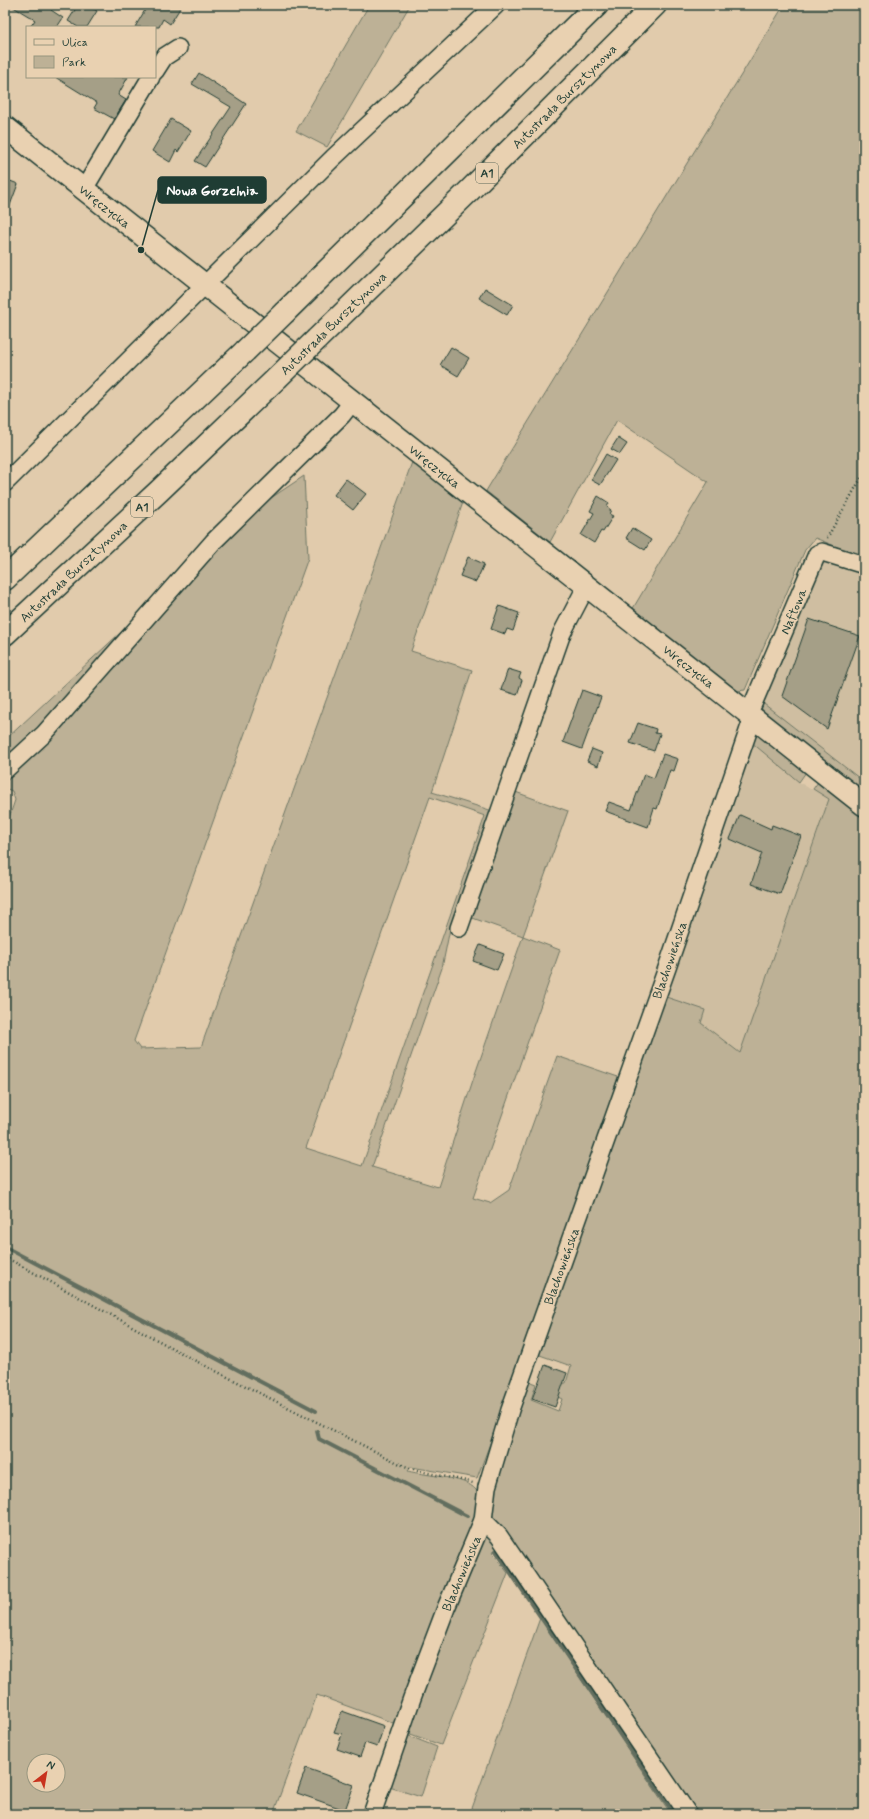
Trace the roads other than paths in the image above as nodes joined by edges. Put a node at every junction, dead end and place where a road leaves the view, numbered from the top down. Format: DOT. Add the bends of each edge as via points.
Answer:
graph roads {
  1 [pos="496,5"];
  2 [pos="597,5"];
  3 [pos="655,5"];
  4 [pos="178,48"];
  5 [pos="156,69"];
  6 [pos="151,78"];
  7 [pos="5,127"];
  8 [pos="84,189"];
  9 [pos="206,286"];
  10 [pos="352,401"];
  11 [pos="5,483"];
  12 [pos="864,565"];
  13 [pos="5,579"];
  14 [pos="587,585"];
  15 [pos="5,634"];
  16 [pos="749,714"];
  17 [pos="5,770"];
  18 [pos="864,805"];
  19 [pos="459,928"];
  20 [pos="483,1520"];
  21 [pos="372,1814"];
  22 [pos="688,1814"];
  1 -- 9 [label="street" via="333,158"];
  2 -- 13 [label="highway, bridge" via="245,351"];
  3 -- 15 [label="highway, Autostrada Bursztynowa / A1, bridge" via="469,192 154,496"];
  4 -- 5 [label="street" via="164,57"];
  6 -- 8 [label="street"];
  7 -- 8 [label="main road, Wręczycka"];
  8 -- 9 [label="main road, Wręczycka"];
  9 -- 10 [label="main road, Wręczycka"];
  9 -- 11 [label="street"];
  10 -- 14 [label="main road, Wręczycka"];
  10 -- 17 [label="street" via="342,415 212,542 49,728"];
  12 -- 16 [label="street, Naftowa" via="822,552 817,554"];
  14 -- 16 [label="main road, Wręczycka"];
  14 -- 19 [label="street" via="562,633"];
  16 -- 18 [label="main road, Wręczycka"];
  16 -- 20 [label="street, Blachowieńska" via="667,968 510,1410 487,1487"];
  20 -- 21 [label="street, Blachowieńska" via="412,1698"];
  20 -- 22 [label="street" via="499,1536"];
}
